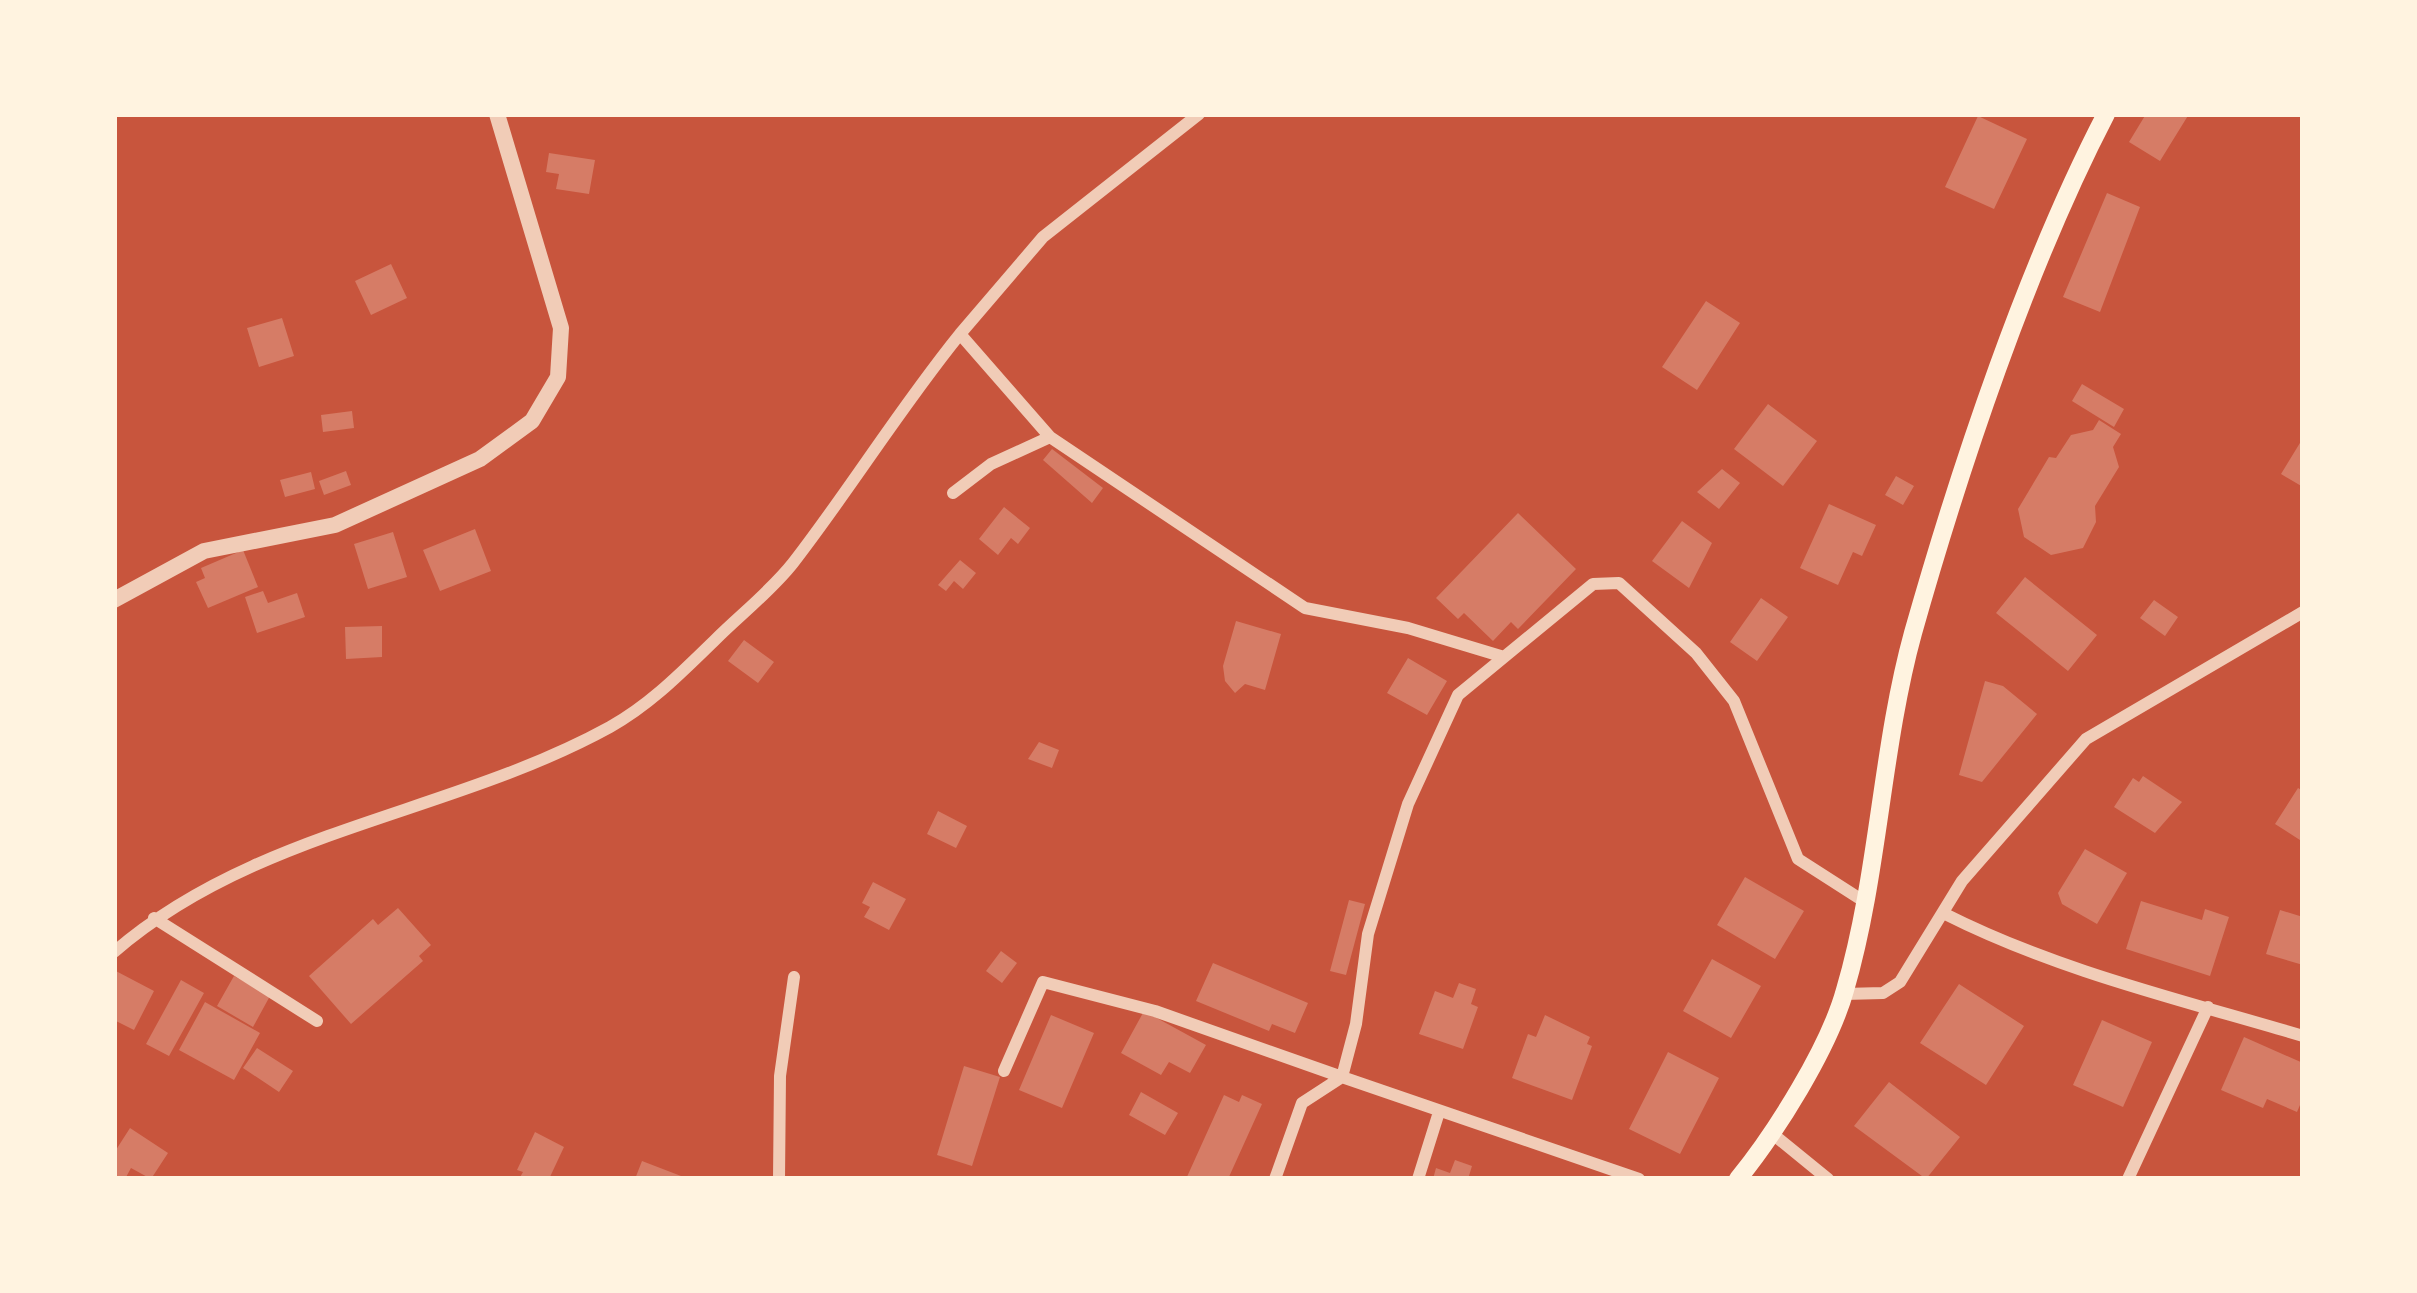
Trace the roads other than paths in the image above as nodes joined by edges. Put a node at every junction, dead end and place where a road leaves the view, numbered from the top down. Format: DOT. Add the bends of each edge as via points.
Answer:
graph roads {
  1 [pos="496,114"];
  2 [pos="1199,114"];
  3 [pos="2106,114"];
  4 [pos="960,334"];
  5 [pos="1050,437"];
  6 [pos="952,494"];
  7 [pos="114,600"];
  8 [pos="2303,612"];
  9 [pos="1504,657"];
  10 [pos="1865,902"];
  11 [pos="1945,914"];
  12 [pos="154,918"];
  13 [pos="114,952"];
  14 [pos="794,977"];
  15 [pos="1844,994"];
  16 [pos="2208,1007"];
  17 [pos="317,1021"];
  18 [pos="2303,1036"];
  19 [pos="1004,1071"];
  20 [pos="1342,1077"];
  21 [pos="1439,1112"];
  22 [pos="1774,1135"];
  23 [pos="779,1179"];
  24 [pos="1275,1179"];
  25 [pos="1418,1179"];
  26 [pos="1639,1179"];
  27 [pos="1738,1179"];
  28 [pos="1828,1179"];
  29 [pos="2128,1179"];
  1 -- 7 [label="street" via="561,328 558,377 532,421 480,459 335,525 204,550"];
  2 -- 4 [label="street" via="1043,237"];
  3 -- 10 [label="main road" via="2074,175 1981,423 1912,637"];
  4 -- 5 [label="street"];
  4 -- 12 [label="street" via="791,566 661,693 518,771 269,856"];
  5 -- 6 [label="street" via="991,464"];
  5 -- 9 [label="street" via="1305,608"];
  8 -- 11 [label="street" via="2086,739 1962,880"];
  9 -- 10 [label="street" via="1593,584 1619,583 1696,653 1734,701 1798,859"];
  9 -- 20 [label="street" via="1458,695 1408,804 1368,934"];
  10 -- 15 [label="main road"];
  11 -- 15 [label="street" via="1900,982 1883,993"];
  11 -- 16 [label="street" via="2103,978"];
  12 -- 13 [label="street"];
  12 -- 17 [label="street"];
  14 -- 23 [label="street" via="780,1076"];
  15 -- 22 [label="main road"];
  16 -- 18 [label="street"];
  16 -- 29 [label="street"];
  19 -- 20 [label="street" via="1043,982 1156,1011"];
  20 -- 21 [label="street"];
  20 -- 24 [label="street" via="1302,1102"];
  21 -- 25 [label="street"];
  21 -- 26 [label="street"];
  22 -- 27 [label="main road"];
  22 -- 28 [label="street"];
}
